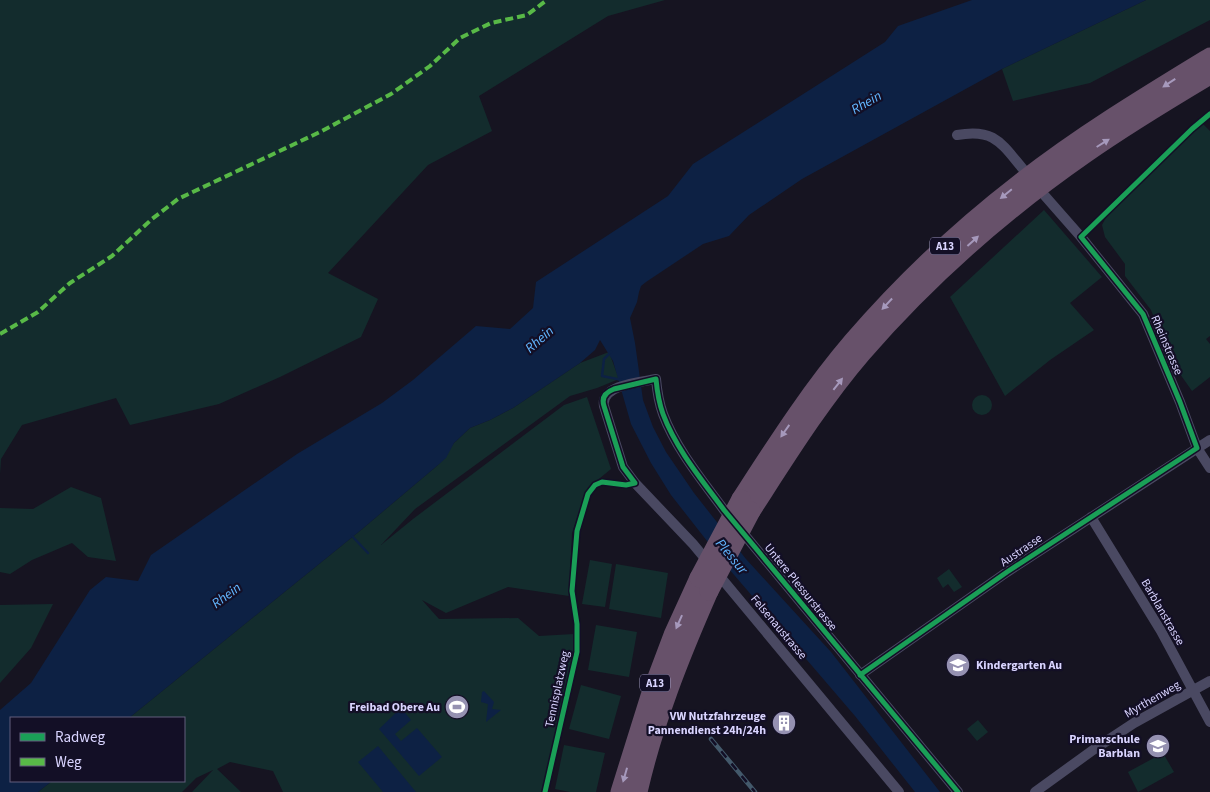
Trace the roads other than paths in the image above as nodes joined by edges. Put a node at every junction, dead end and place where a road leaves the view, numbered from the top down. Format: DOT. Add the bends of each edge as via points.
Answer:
graph roads {
  1 [pos="1210,57"];
  2 [pos="1210,75"];
  3 [pos="957,135"];
  4 [pos="1023,169"];
  5 [pos="1045,196"];
  6 [pos="656,379"];
  7 [pos="1210,440"];
  8 [pos="1197,448"];
  9 [pos="1210,468"];
  10 [pos="746,505"];
  11 [pos="1091,517"];
  12 [pos="704,584"];
  13 [pos="860,675"];
  14 [pos="1210,681"];
  15 [pos="1193,690"];
  16 [pos="1210,722"];
  17 [pos="620,792"];
  18 [pos="638,792"];
  19 [pos="898,792"];
  20 [pos="958,792"];
  21 [pos="1034,792"];
  1 -- 10 [label="highway, A13, one-way" via="1021,182 927,263 852,342 823,378 784,432"];
  10 -- 2 [label="highway, A13, one-way" via="835,387 886,326 938,272 1006,214 1086,153"];
  3 -- 4 [label="street" via="980,133 994,138"];
  5 -- 8 [label="street, Rheinstrasse" via="1082,236 1143,314"];
  6 -- 13 [label="street, Untere Plessurstrasse" via="662,412 699,476"];
  6 -- 19 [label="street, Felsenaustrasse" via="606,394 603,403 623,467 699,550"];
  7 -- 8 [label="street, Austrasse"];
  8 -- 9 [label="street, Rheinstrasse"];
  8 -- 11 [label="street, Austrasse"];
  10 -- 12 [label="highway, A13, bridge"];
  11 -- 13 [label="street, Austrasse"];
  11 -- 15 [label="street, Barblanstrasse"];
  12 -- 17 [label="highway, A13, one-way" via="672,635"];
  12 -- 18 [label="highway, A13" via="660,712"];
  13 -- 20 [label="street, Untere Plessurstrasse"];
  14 -- 15 [label="street, Myrthenweg"];
  15 -- 16 [label="street, Barblanstrasse"];
  15 -- 21 [label="street, Myrthenweg" via="1134,723"];
}
